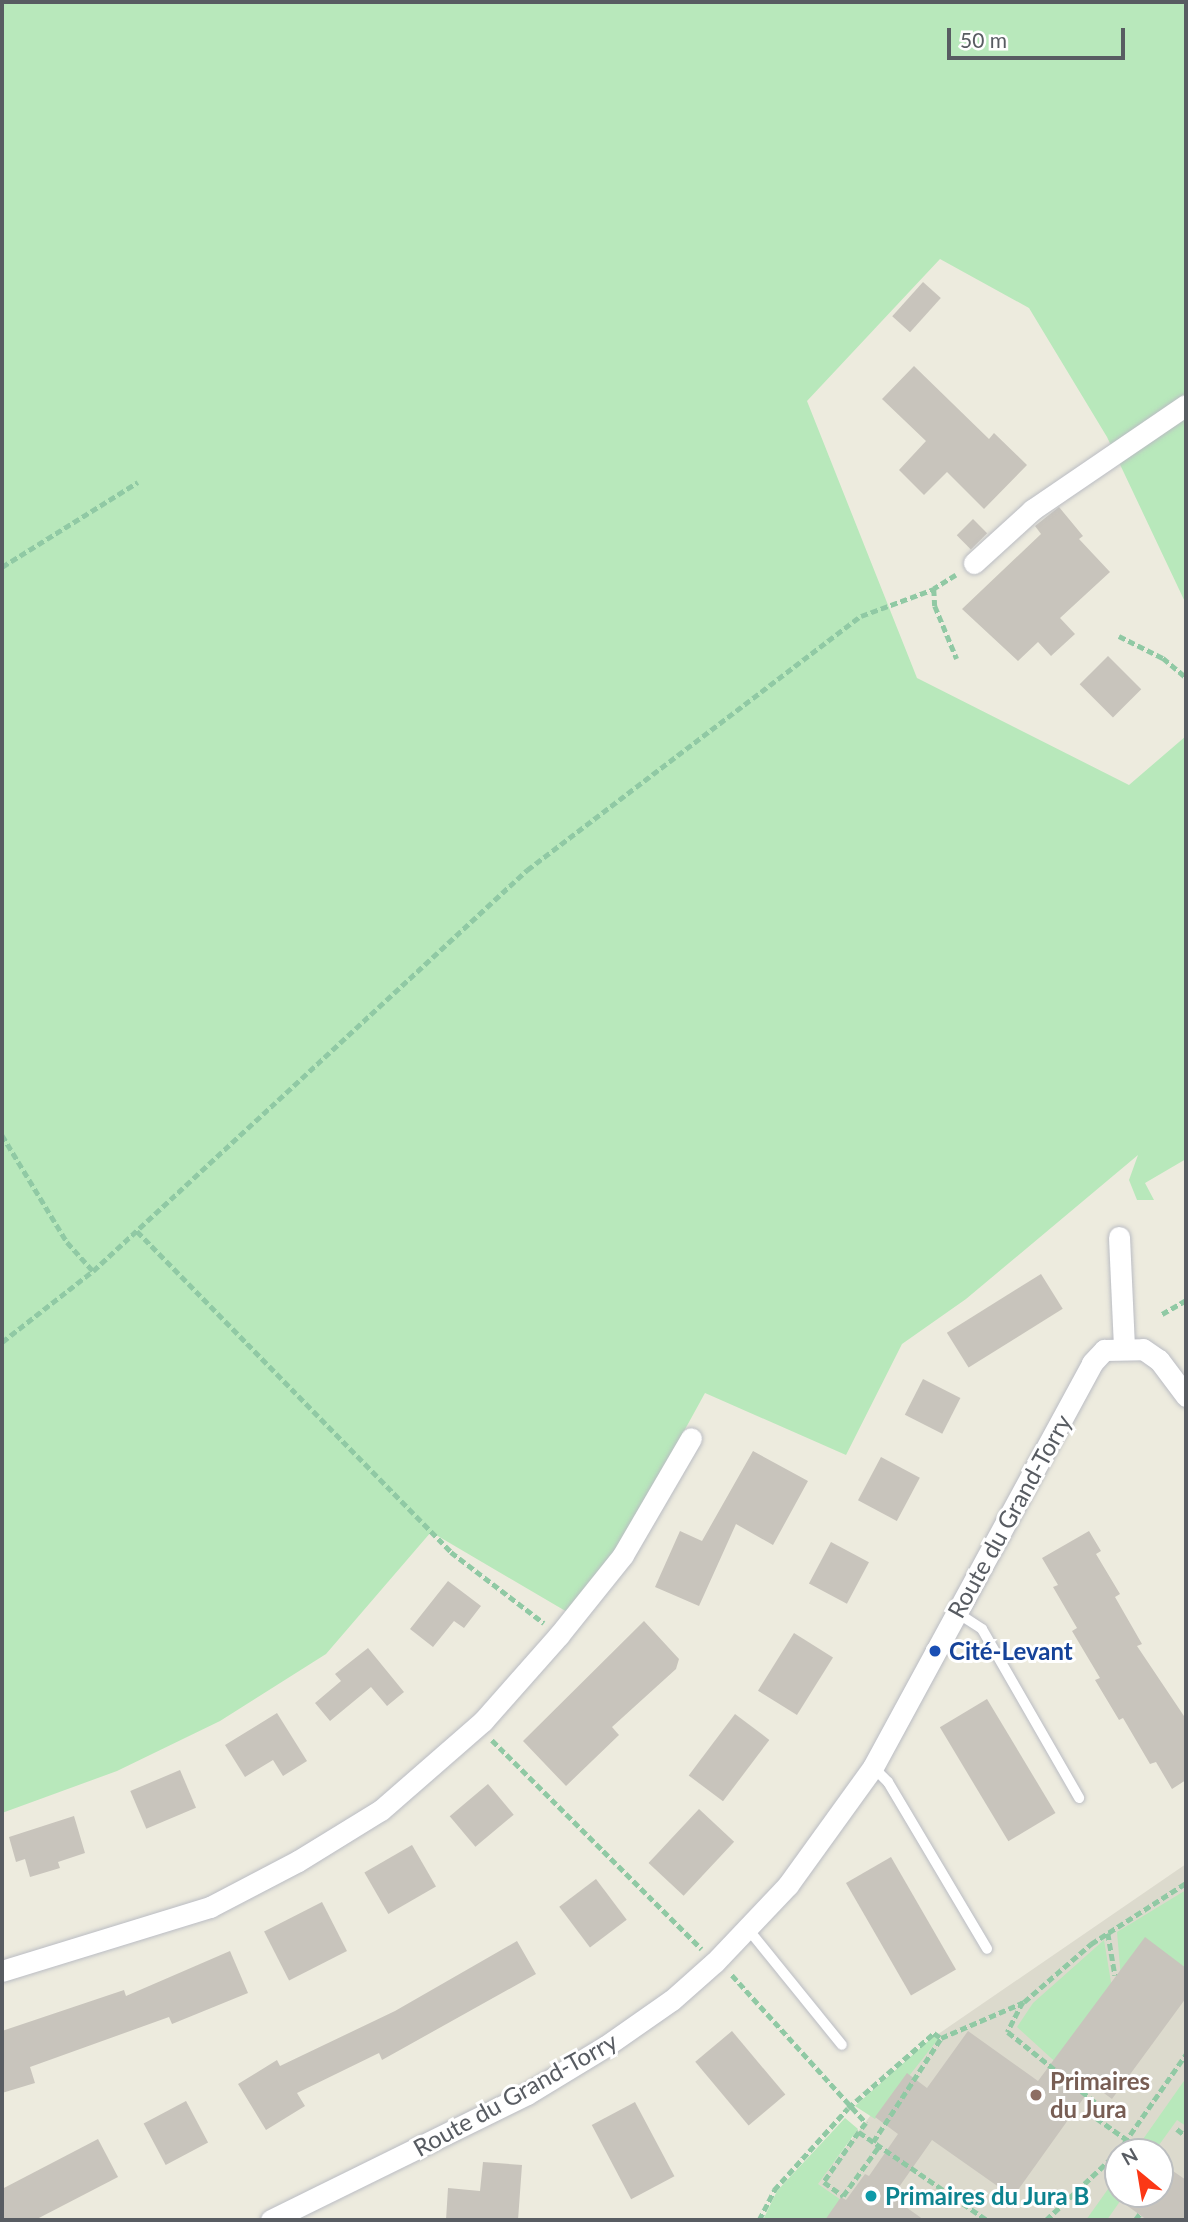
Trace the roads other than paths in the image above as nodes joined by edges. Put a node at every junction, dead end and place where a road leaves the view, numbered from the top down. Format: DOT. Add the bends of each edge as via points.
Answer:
graph roads {
  1 [pos="1186,405"];
  2 [pos="974,562"];
  3 [pos="1119,1237"];
  4 [pos="1124,1347"];
  5 [pos="1186,1396"];
  6 [pos="691,1438"];
  7 [pos="956,1612"];
  8 [pos="873,1767"];
  9 [pos="1079,1798"];
  10 [pos="748,1929"];
  11 [pos="987,1950"];
  12 [pos="2,1971"];
  13 [pos="842,2045"];
  14 [pos="271,2220"];
  1 -- 2 [label="street" via="1032,510"];
  3 -- 4 [label="street"];
  4 -- 5 [label="street" via="1143,1349 1158,1360"];
  4 -- 7 [label="street, Route du Grand-Torry" via="1104,1350 1092,1363"];
  6 -- 12 [label="street" via="623,1555 559,1635 483,1721 381,1810 299,1861 210,1907"];
  7 -- 8 [label="street, Route du Grand-Torry"];
  7 -- 9 [label="lane" via="982,1629"];
  8 -- 10 [label="street, Route du Grand-Torry" via="788,1885"];
  8 -- 11 [label="lane" via="888,1782"];
  10 -- 13 [label="lane"];
  10 -- 14 [label="street, Route du Grand-Torry" via="715,1962 628,2031 527,2094"];
}
